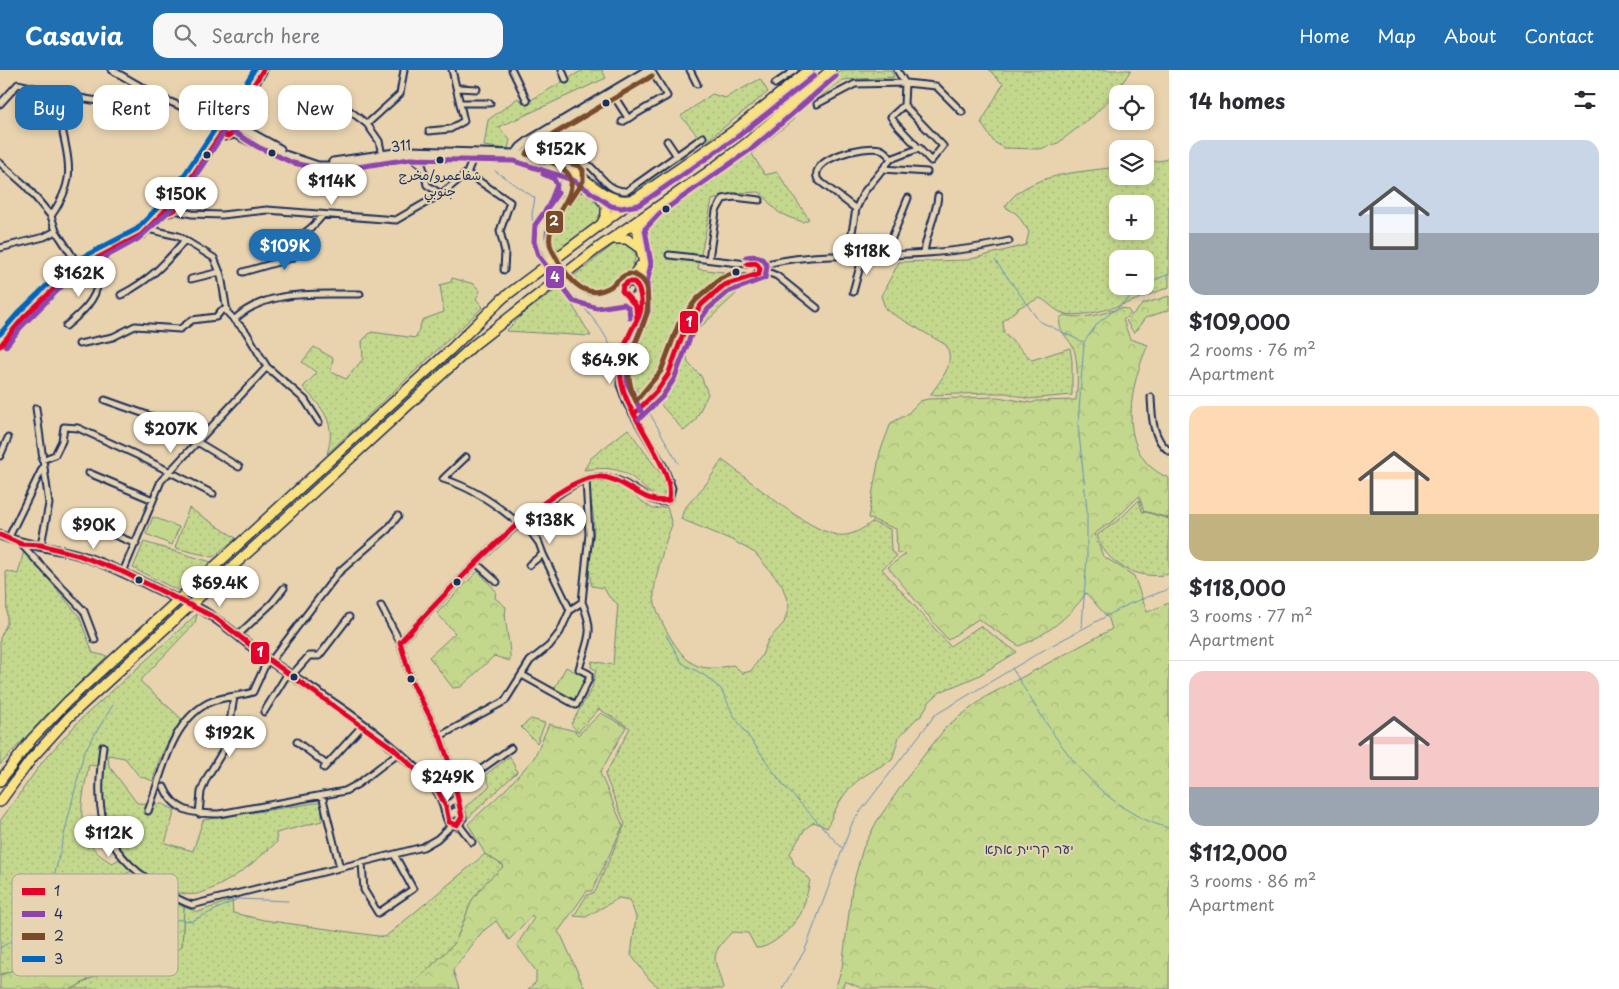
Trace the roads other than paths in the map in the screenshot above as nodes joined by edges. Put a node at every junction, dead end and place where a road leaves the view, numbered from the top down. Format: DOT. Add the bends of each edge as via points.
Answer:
graph roads {
  1 [pos="112,70"];
  2 [pos="257,70"];
  3 [pos="263,70"];
  4 [pos="404,70"];
  5 [pos="452,70"];
  6 [pos="512,70"];
  7 [pos="562,70"];
  8 [pos="650,70"];
  9 [pos="690,70"];
  10 [pos="795,70"];
  11 [pos="809,70"];
  12 [pos="831,70"];
  13 [pos="897,70"];
  14 [pos="566,80"];
  15 [pos="905,83"];
  16 [pos="697,84"];
  17 [pos="775,84"];
  18 [pos="138,85"];
  19 [pos="250,85"];
  20 [pos="254,85"];
  21 [pos="458,88"];
  22 [pos="477,89"];
  23 [pos="612,93"];
  24 [pos="527,101"];
  25 [pos="93,102"];
  26 [pos="0,103"];
  27 [pos="461,103"];
  28 [pos="490,103"];
  29 [pos="817,104"];
  30 [pos="904,105"];
  31 [pos="352,112"];
  32 [pos="962,112"];
  33 [pos="628,118"];
  34 [pos="622,122"];
  35 [pos="368,124"];
  36 [pos="217,130"];
  37 [pos="219,130"];
  38 [pos="247,130"];
  39 [pos="429,132"];
  40 [pos="233,133"];
  41 [pos="64,134"];
  42 [pos="702,137"];
  43 [pos="667,141"];
  44 [pos="920,148"];
  45 [pos="382,155"];
  46 [pos="474,155"];
  47 [pos="410,156"];
  48 [pos="514,156"];
  49 [pos="678,156"];
  50 [pos="891,159"];
  51 [pos="0,163"];
  52 [pos="883,169"];
  53 [pos="559,172"];
  54 [pos="927,172"];
  55 [pos="466,173"];
  56 [pos="575,176"];
  57 [pos="587,186"];
  58 [pos="567,190"];
  59 [pos="441,194"];
  60 [pos="938,196"];
  61 [pos="908,198"];
  62 [pos="635,199"];
  63 [pos="760,200"];
  64 [pos="171,205"];
  65 [pos="655,206"];
  66 [pos="856,209"];
  67 [pos="323,215"];
  68 [pos="52,216"];
  69 [pos="600,226"];
  70 [pos="148,229"];
  71 [pos="56,231"];
  72 [pos="185,240"];
  73 [pos="291,241"];
  74 [pos="1009,241"];
  75 [pos="0,248"];
  76 [pos="598,248"];
  77 [pos="267,249"];
  78 [pos="642,249"];
  79 [pos="924,253"];
  80 [pos="669,255"];
  81 [pos="848,255"];
  82 [pos="862,255"];
  83 [pos="885,255"];
  84 [pos="549,258"];
  85 [pos="643,259"];
  86 [pos="709,259"];
  87 [pos="747,264"];
  88 [pos="78,266"];
  89 [pos="760,268"];
  90 [pos="504,270"];
  91 [pos="220,272"];
  92 [pos="243,272"];
  93 [pos="748,275"];
  94 [pos="191,279"];
  95 [pos="566,282"];
  96 [pos="626,284"];
  97 [pos="639,290"];
  98 [pos="853,292"];
  99 [pos="360,294"];
  100 [pos="121,295"];
  101 [pos="628,297"];
  102 [pos="593,299"];
  103 [pos="817,308"];
  104 [pos="227,309"];
  105 [pos="234,320"];
  106 [pos="637,321"];
  107 [pos="66,326"];
  108 [pos="0,341"];
  109 [pos="79,344"];
  110 [pos="0,346"];
  111 [pos="268,367"];
  112 [pos="1151,397"];
  113 [pos="105,400"];
  114 [pos="36,408"];
  115 [pos="634,414"];
  116 [pos="319,422"];
  117 [pos="8,438"];
  118 [pos="197,441"];
  119 [pos="1169,451"];
  120 [pos="0,456"];
  121 [pos="466,457"];
  122 [pos="42,460"];
  123 [pos="43,467"];
  124 [pos="239,467"];
  125 [pos="169,471"];
  126 [pos="89,473"];
  127 [pos="586,480"];
  128 [pos="213,494"];
  129 [pos="153,500"];
  130 [pos="398,516"];
  131 [pos="81,521"];
  132 [pos="520,521"];
  133 [pos="0,535"];
  134 [pos="8,539"];
  135 [pos="21,544"];
  136 [pos="136,544"];
  137 [pos="41,545"];
  138 [pos="543,554"];
  139 [pos="476,563"];
  140 [pos="529,565"];
  141 [pos="123,572"];
  142 [pos="497,582"];
  143 [pos="284,588"];
  144 [pos="175,598"];
  145 [pos="582,602"];
  146 [pos="381,606"];
  147 [pos="200,609"];
  148 [pos="570,610"];
  149 [pos="349,617"];
  150 [pos="238,635"];
  151 [pos="95,640"];
  152 [pos="400,642"];
  153 [pos="270,660"];
  154 [pos="290,674"];
  155 [pos="522,675"];
  156 [pos="234,697"];
  157 [pos="264,712"];
  158 [pos="363,724"];
  159 [pos="440,736"];
  160 [pos="296,742"];
  161 [pos="103,746"];
  162 [pos="511,748"];
  163 [pos="398,753"];
  164 [pos="0,781"];
  165 [pos="164,787"];
  166 [pos="456,787"];
  167 [pos="322,795"];
  168 [pos="456,796"];
  169 [pos="443,800"];
  170 [pos="0,802"];
  171 [pos="148,811"];
  172 [pos="199,814"];
  173 [pos="454,819"];
  174 [pos="472,842"];
  175 [pos="395,856"];
  176 [pos="362,863"];
  177 [pos="340,868"];
  178 [pos="140,874"];
  179 [pos="178,900"];
  1 -- 18 [label="street"];
  2 -- 19 [label="street"];
  3 -- 20 [label="street"];
  4 -- 35 [label="street" via="400,94"];
  5 -- 21 [label="street"];
  6 -- 24 [label="street"];
  7 -- 14 [label="street"];
  8 -- 23 [label="street"];
  8 -- 33 [label="street" via="667,96"];
  9 -- 16 [label="street"];
  10 -- 17 [label="street"];
  11 -- 62 [label="highway" via="732,132"];
  12 -- 65 [label="highway" via="742,146"];
  13 -- 15 [label="street"];
  15 -- 29 [label="street" via="856,84"];
  15 -- 30 [label="street"];
  15 -- 32 [label="street" via="936,86"];
  21 -- 22 [label="street"];
  21 -- 27 [label="street"];
  23 -- 33 [label="street"];
  23 -- 48 [label="street" via="530,140"];
  25 -- 26 [label="street" via="18,84"];
  27 -- 28 [label="street"];
  27 -- 39 [label="street" via="464,121 450,129"];
  30 -- 44 [label="street" via="891,117"];
  30 -- 44 [label="street" via="943,146 931,161"];
  31 -- 35 [label="street"];
  33 -- 34 [label="street"];
  35 -- 45 [label="street" via="379,141"];
  36 -- 64 [label="street"];
  37 -- 40 [label="street" via="228,136"];
  38 -- 45 [label="street, 311" via="296,156 319,161 350,161"];
  40 -- 47 [label="street, 311" via="267,149 318,166 351,166"];
  41 -- 68 [label="street" via="69,183"];
  42 -- 49 [label="street"];
  43 -- 49 [label="street"];
  44 -- 50 [label="street"];
  45 -- 46 [label="street, 311" via="409,152"];
  46 -- 47 [label="street, 311"];
  46 -- 48 [label="street, 311"];
  46 -- 55 [label="street"];
  47 -- 59 [label="street" via="423,167 427,185"];
  48 -- 53 [label="street, 311"];
  48 -- 56 [label="street, 311"];
  49 -- 56 [label="street" via="627,191 608,185 589,165"];
  50 -- 52 [label="street"];
  50 -- 66 [label="street" via="886,152 873,148 840,154 818,169 818,180"];
  51 -- 68 [label="street"];
  52 -- 54 [label="street"];
  52 -- 66 [label="street" via="864,192"];
  53 -- 56 [label="street, 311"];
  53 -- 58 [label="street"];
  55 -- 59 [label="street"];
  55 -- 90 [label="street" via="510,202 500,231 505,252"];
  56 -- 57 [label="highway"];
  56 -- 58 [label="street"];
  56 -- 62 [label="highway" via="614,199"];
  57 -- 58 [label="highway"];
  57 -- 69 [label="highway" via="606,205 606,215"];
  58 -- 84 [label="street" via="540,236"];
  59 -- 67 [label="street" via="396,220"];
  60 -- 79 [label="street"];
  61 -- 83 [label="street"];
  62 -- 69 [label="highway"];
  63 -- 86 [label="street" via="723,199 716,211"];
  64 -- 67 [label="street" via="192,214 222,215 267,210"];
  64 -- 70 [label="street"];
  64 -- 88 [label="street" via="134,233"];
  65 -- 76 [label="highway"];
  65 -- 78 [label="highway" via="638,226 637,236"];
  66 -- 81 [label="street"];
  67 -- 73 [label="street" via="312,229"];
  68 -- 71 [label="street"];
  69 -- 164 [label="highway" via="487,312 450,350 77,692 42,727"];
  70 -- 72 [label="street" via="164,231"];
  70 -- 88 [label="street"];
  71 -- 75 [label="street"];
  71 -- 88 [label="street"];
  72 -- 91 [label="street" via="214,258"];
  72 -- 100 [label="street" via="147,281"];
  73 -- 77 [label="street"];
  73 -- 92 [label="street" via="292,258"];
  74 -- 79 [label="street"];
  76 -- 78 [label="highway" via="620,237"];
  76 -- 170 [label="highway" via="475,344 91,697 40,749"];
  78 -- 85 [label="highway"];
  79 -- 83 [label="street"];
  80 -- 86 [label="street"];
  81 -- 82 [label="street"];
  81 -- 89 [label="street"];
  82 -- 83 [label="street"];
  82 -- 98 [label="street"];
  85 -- 96 [label="highway"];
  85 -- 97 [label="highway"];
  86 -- 87 [label="street"];
  87 -- 89 [label="street" via="754,262"];
  87 -- 93 [label="street"];
  88 -- 107 [label="street" via="98,282 96,293"];
  88 -- 108 [label="street" via="15,322"];
  88 -- 110 [label="street" via="24,317"];
  89 -- 93 [label="street" via="757,275"];
  89 -- 103 [label="street" via="777,276"];
  91 -- 94 [label="street"];
  91 -- 104 [label="street"];
  93 -- 115 [label="street" via="724,285 693,315 680,337 668,375"];
  95 -- 102 [label="street" via="577,295"];
  96 -- 97 [label="street" via="636,284"];
  96 -- 101 [label="street"];
  96 -- 102 [label="street" via="613,294"];
  97 -- 101 [label="street"];
  97 -- 106 [label="street" via="641,310"];
  99 -- 105 [label="street" via="274,298 247,308"];
  101 -- 102 [label="street" via="604,301"];
  101 -- 106 [label="street" via="636,306"];
  104 -- 105 [label="street"];
  104 -- 109 [label="street" via="216,317 192,320 180,329 135,326 113,337"];
  105 -- 111 [label="street" via="246,332"];
  106 -- 115 [label="street" via="618,375"];
  111 -- 116 [label="street" via="305,400"];
  111 -- 118 [label="street"];
  112 -- 119 [label="street" via="1157,436"];
  113 -- 118 [label="street" via="160,419"];
  114 -- 122 [label="street"];
  115 -- 127 [label="street" via="670,483 672,495 669,500 651,500 629,484 613,478"];
  117 -- 120 [label="street"];
  118 -- 124 [label="street"];
  118 -- 125 [label="street"];
  121 -- 132 [label="street" via="443,479 465,487"];
  122 -- 123 [label="street"];
  122 -- 125 [label="street" via="55,455 64,427 78,428"];
  123 -- 134 [label="street"];
  123 -- 137 [label="street" via="49,504"];
  125 -- 128 [label="street"];
  125 -- 129 [label="street"];
  126 -- 129 [label="street"];
  127 -- 132 [label="street"];
  127 -- 145 [label="street" via="589,534"];
  129 -- 136 [label="street"];
  130 -- 153 [label="street" via="340,572"];
  131 -- 136 [label="street"];
  132 -- 138 [label="street"];
  132 -- 139 [label="street"];
  133 -- 134 [label="street"];
  134 -- 135 [label="street"];
  135 -- 137 [label="street"];
  135 -- 151 [label="street" via="84,611"];
  136 -- 141 [label="street"];
  137 -- 141 [label="street"];
  138 -- 140 [label="street"];
  138 -- 148 [label="street"];
  139 -- 142 [label="street"];
  139 -- 152 [label="street"];
  141 -- 144 [label="street"];
  143 -- 150 [label="street"];
  145 -- 148 [label="street"];
  145 -- 155 [label="street" via="591,622 591,631 579,669 590,674 576,705"];
  146 -- 152 [label="street"];
  147 -- 150 [label="street"];
  148 -- 155 [label="street" via="560,632 530,661"];
  149 -- 154 [label="street" via="319,656 309,656"];
  150 -- 153 [label="street"];
  152 -- 159 [label="street" via="412,682"];
  153 -- 154 [label="street"];
  153 -- 156 [label="street" via="253,692"];
  154 -- 157 [label="street"];
  154 -- 158 [label="street"];
  155 -- 159 [label="street" via="505,701"];
  156 -- 171 [label="street" via="210,702 186,721 169,750"];
  156 -- 172 [label="street" via="226,746 206,779"];
  158 -- 160 [label="street" via="325,766"];
  158 -- 163 [label="street"];
  159 -- 166 [label="street"];
  161 -- 178 [label="street" via="100,811 110,841 130,867"];
  162 -- 166 [label="street"];
  163 -- 167 [label="street" via="358,784 345,791"];
  163 -- 169 [label="street" via="433,785"];
  165 -- 172 [label="street" via="168,798 176,805"];
  166 -- 168 [label="street"];
  167 -- 172 [label="street" via="219,814"];
  167 -- 177 [label="street"];
  168 -- 169 [label="street" via="449,804"];
  168 -- 173 [label="street"];
  169 -- 173 [label="street"];
  173 -- 174 [label="street"];
  173 -- 175 [label="street" via="437,839"];
  175 -- 176 [label="street"];
  175 -- 176 [label="street" via="413,889 378,913 364,890"];
  176 -- 177 [label="street"];
  177 -- 179 [label="street" via="198,904"];
}
